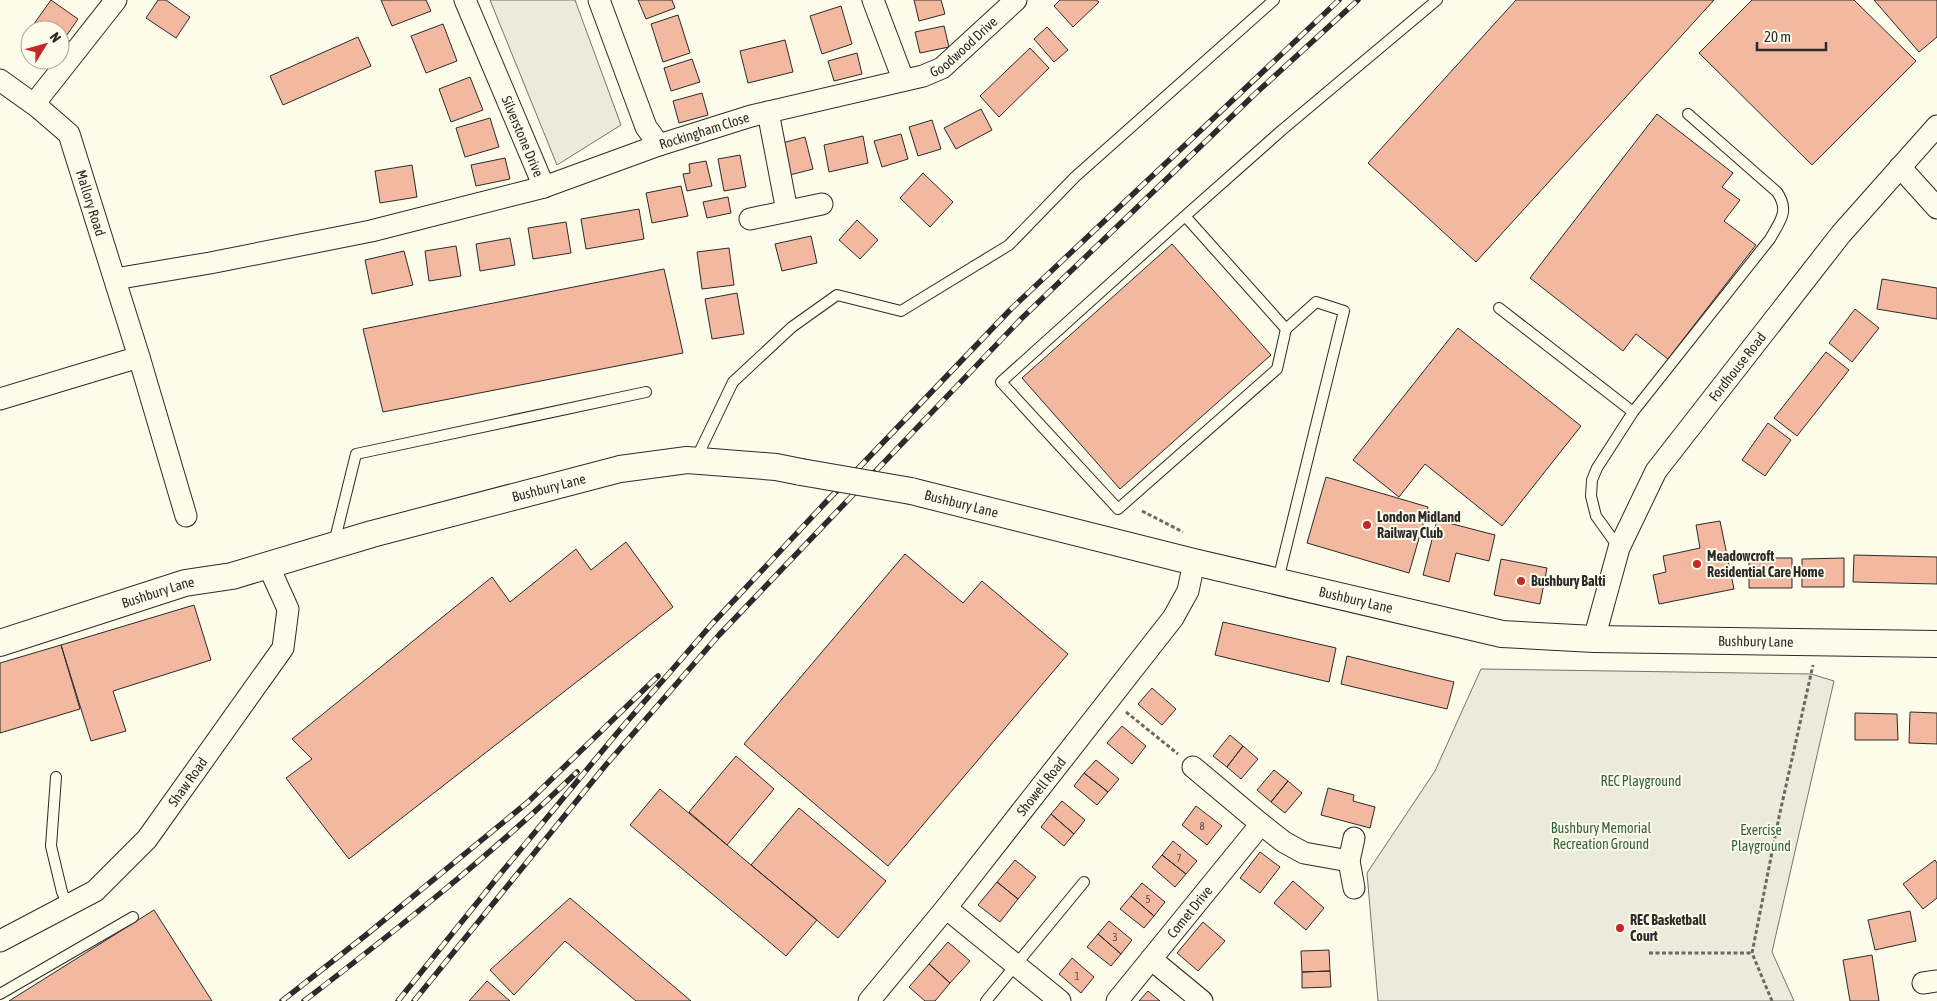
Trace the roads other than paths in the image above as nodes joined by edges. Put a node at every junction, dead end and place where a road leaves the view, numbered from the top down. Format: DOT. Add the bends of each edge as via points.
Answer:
graph roads {
  1 [pos="116,0"];
  2 [pos="466,0"];
  3 [pos="599,0"];
  4 [pos="873,0"];
  5 [pos="1016,0"];
  6 [pos="1274,0"];
  7 [pos="1437,0"];
  8 [pos="903,79"];
  9 [pos="0,80"];
  10 [pos="39,108"];
  11 [pos="768,112"];
  12 [pos="1688,114"];
  13 [pos="1937,126"];
  14 [pos="659,145"];
  15 [pos="1900,167"];
  16 [pos="544,187"];
  17 [pos="822,204"];
  18 [pos="1937,208"];
  19 [pos="787,211"];
  20 [pos="1185,216"];
  21 [pos="750,220"];
  22 [pos="115,279"];
  23 [pos="1499,308"];
  24 [pos="1286,329"];
  25 [pos="134,358"];
  26 [pos="646,392"];
  27 [pos="0,399"];
  28 [pos="1633,412"];
  29 [pos="696,460"];
  30 [pos="186,516"];
  31 [pos="334,546"];
  32 [pos="1618,548"];
  33 [pos="1194,562"];
  34 [pos="268,565"];
  35 [pos="1278,580"];
  36 [pos="1594,639"];
  37 [pos="0,643"];
  38 [pos="1937,644"];
  39 [pos="1194,768"];
  40 [pos="56,777"];
  41 [pos="1261,824"];
  42 [pos="1354,838"];
  43 [pos="1349,861"];
  44 [pos="1084,882"];
  45 [pos="1354,888"];
  46 [pos="68,905"];
  47 [pos="946,908"];
  48 [pos="133,917"];
  49 [pos="0,941"];
  50 [pos="1151,960"];
  51 [pos="1016,965"];
  52 [pos="0,994"];
  53 [pos="870,1001"];
  54 [pos="986,1001"];
  55 [pos="1060,1001"];
  56 [pos="1117,1001"];
  57 [pos="1202,1001"];
  1 -- 10 [label="street" via="38,99"];
  2 -- 16 [label="street, Silverstone Drive"];
  3 -- 14 [label="street, Rockingham Close" via="646,127"];
  4 -- 8 [label="street"];
  5 -- 8 [label="street, Goodwood Drive" via="942,68 923,76"];
  6 -- 29 [label="lane" via="1075,177 1009,245 901,311 837,295 792,327 733,382"];
  7 -- 20 [label="lane"];
  8 -- 11 [label="street, Rockingham Close"];
  9 -- 10 [label="street, Mallory Road"];
  10 -- 22 [label="street, Mallory Road" via="69,134"];
  11 -- 14 [label="street, Rockingham Close"];
  11 -- 19 [label="street"];
  12 -- 28 [label="lane" via="1777,192 1784,209 1770,239"];
  13 -- 15 [label="street, Fordhouse Road"];
  14 -- 16 [label="street, Silverstone Drive"];
  15 -- 18 [label="street"];
  15 -- 32 [label="street, Fordhouse Road" via="1841,234 1656,471"];
  16 -- 22 [label="street" via="371,231"];
  17 -- 19 [label="street"];
  19 -- 21 [label="street"];
  20 -- 24 [label="lane"];
  20 -- 24 [label="lane" via="1001,382 1118,509 1276,369"];
  22 -- 25 [label="street, Mallory Road"];
  23 -- 28 [label="lane"];
  24 -- 35 [label="lane" via="1316,302 1344,312"];
  25 -- 27 [label="street"];
  25 -- 30 [label="street, Mallory Road"];
  26 -- 31 [label="lane" via="356,454"];
  28 -- 32 [label="lane" via="1608,448 1592,480 1591,496 1596,516"];
  29 -- 31 [label="street, Bushbury Lane" via="620,469"];
  29 -- 33 [label="street, Bushbury Lane, bridge" via="776,467 911,491"];
  31 -- 34 [label="street, Bushbury Lane"];
  32 -- 36 [label="street, Fordhouse Road"];
  33 -- 35 [label="street, Bushbury Lane"];
  33 -- 47 [label="street, Showell Road" via="1188,591 1174,618"];
  34 -- 37 [label="street, Bushbury Lane" via="232,576 185,583"];
  34 -- 46 [label="street, Shaw Road" via="288,608 283,648 147,839 95,890"];
  35 -- 36 [label="street, Bushbury Lane" via="1502,634"];
  36 -- 38 [label="street, Bushbury Lane"];
  39 -- 41 [label="street"];
  40 -- 46 [label="lane" via="51,846"];
  41 -- 43 [label="street" via="1304,853"];
  41 -- 50 [label="street, Comet Drive"];
  42 -- 43 [label="street"];
  43 -- 45 [label="street"];
  44 -- 51 [label="lane"];
  46 -- 49 [label="street, Shaw Road"];
  47 -- 51 [label="street"];
  47 -- 53 [label="street, Showell Road"];
  48 -- 52 [label="lane"];
  50 -- 56 [label="street, Comet Drive"];
  50 -- 57 [label="street"];
  51 -- 54 [label="lane"];
  51 -- 55 [label="street"];
}
